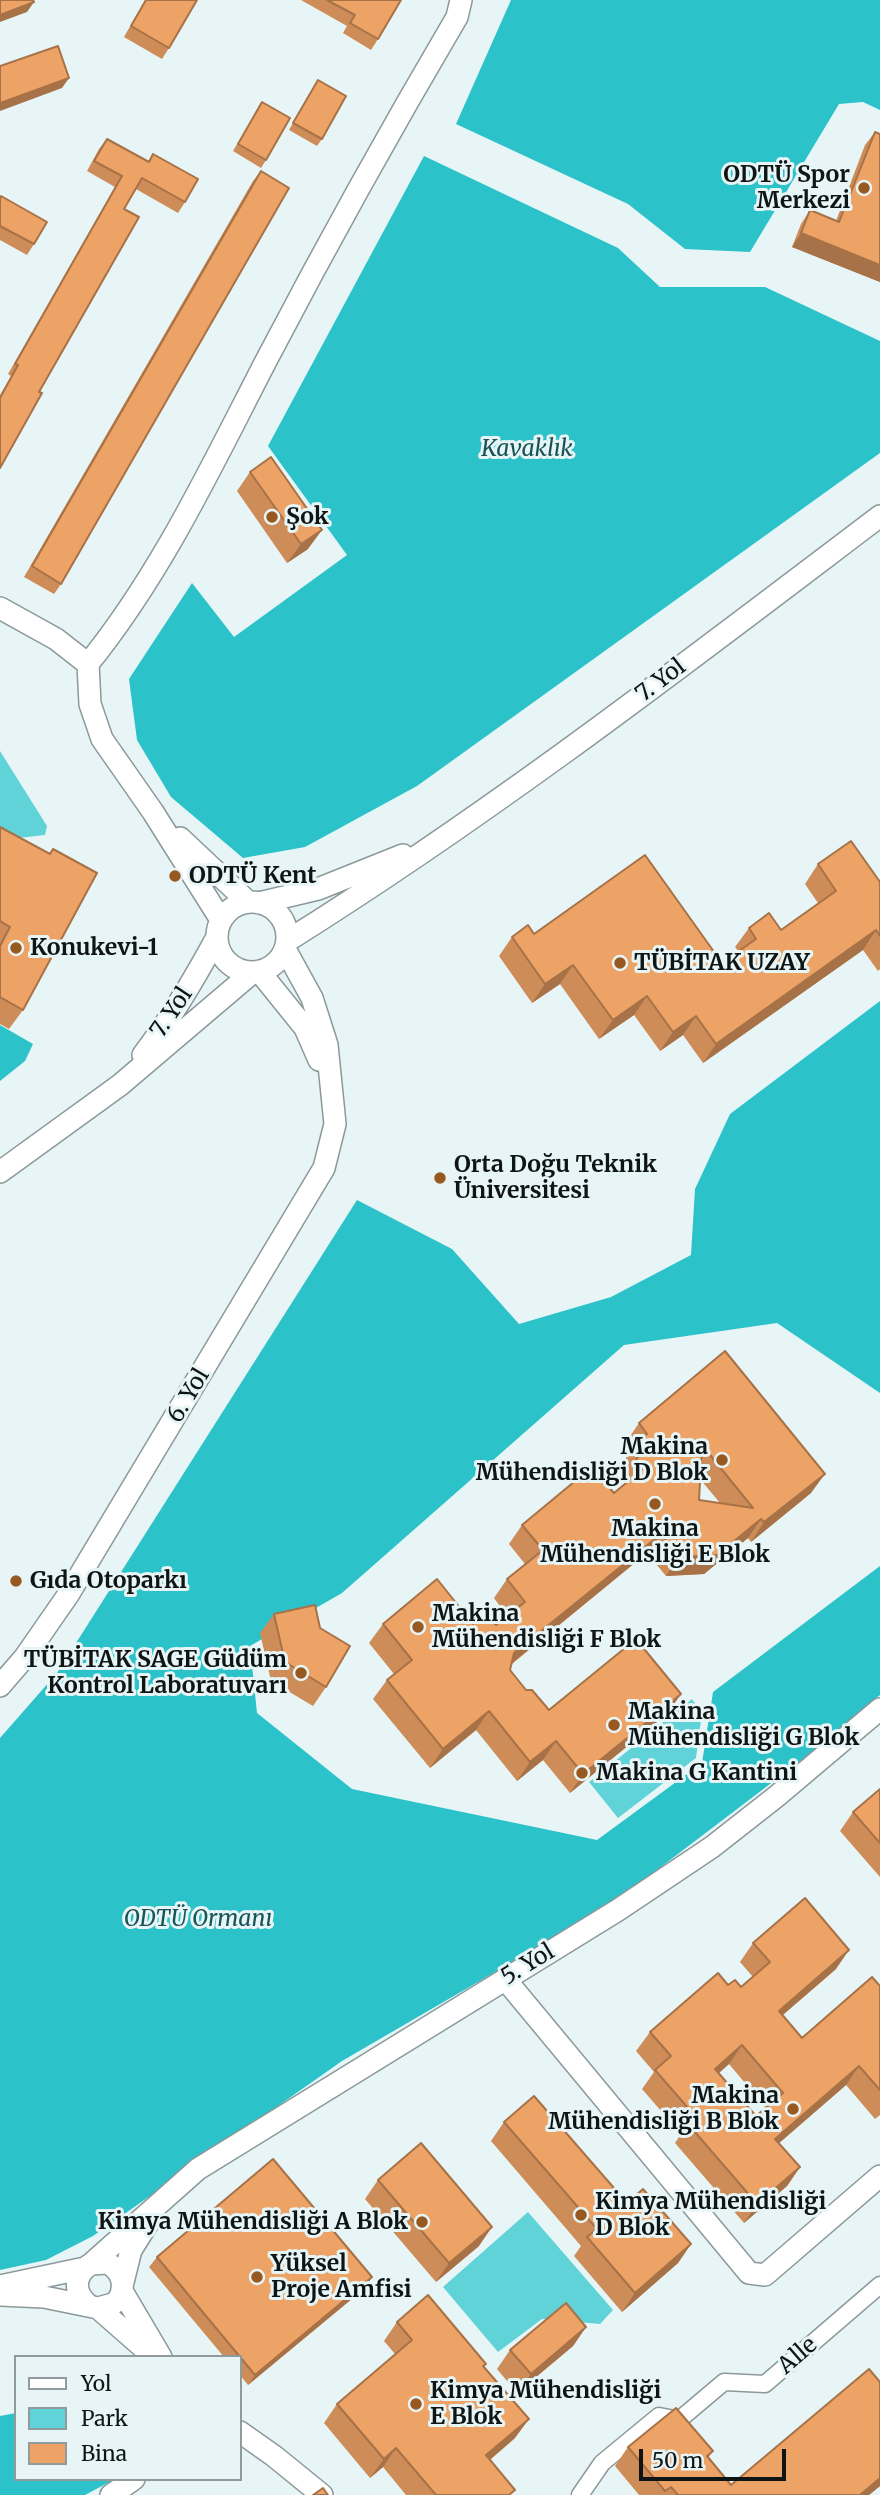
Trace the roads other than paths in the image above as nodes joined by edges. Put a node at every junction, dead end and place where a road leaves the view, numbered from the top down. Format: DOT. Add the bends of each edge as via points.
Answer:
graph roads {
  1 [pos="461,0"];
  2 [pos="880,516"];
  3 [pos="0,608"];
  4 [pos="88,664"];
  5 [pos="153,812"];
  6 [pos="438,841"];
  7 [pos="253,902"];
  8 [pos="219,929"];
  9 [pos="286,945"];
  10 [pos="256,972"];
  11 [pos="120,1085"];
  12 [pos="331,1087"];
  13 [pos="0,1172"];
  14 [pos="0,1686"];
  15 [pos="880,1709"];
  16 [pos="505,1979"];
  17 [pos="880,2176"];
  18 [pos="162,2200"];
  19 [pos="88,2266"];
  20 [pos="880,2284"];
  21 [pos="0,2286"];
  22 [pos="122,2287"];
  23 [pos="0,2295"];
  24 [pos="94,2307"];
  25 [pos="152,2355"];
  26 [pos="160,2355"];
  27 [pos="242,2437"];
  28 [pos="131,2481"];
  29 [pos="111,2495"];
  30 [pos="322,2495"];
  31 [pos="580,2495"];
  1 -- 4 [label="street" via="457,17 321,256 163,554 118,627"];
  2 -- 6 [label="street, 7. Yol" via="601,727"];
  3 -- 4 [label="street" via="56,639"];
  4 -- 5 [label="street" via="90,704 102,739"];
  5 -- 7 [label="street"];
  5 -- 8 [label="street"];
  6 -- 7 [label="street, 7. Yol" via="318,889"];
  6 -- 9 [label="street, 7. Yol"];
  7 -- 8 [label="street, 7. Yol" via="228,912"];
  7 -- 9 [label="street" via="278,913"];
  8 -- 10 [label="street" via="224,958 242,971"];
  8 -- 11 [label="street, 7. Yol" via="164,1027"];
  9 -- 10 [label="street, 7. Yol" via="275,964"];
  9 -- 12 [label="street, 6. Yol" via="312,998 327,1045"];
  10 -- 11 [label="street, 7. Yol"];
  10 -- 12 [label="street, 6. Yol" via="305,1028"];
  11 -- 13 [label="street, 7. Yol"];
  12 -- 14 [label="street, 6. Yol" via="335,1124 324,1168 68,1595"];
  15 -- 16 [label="street, 5. Yol" via="712,1847"];
  16 -- 17 [label="street" via="749,2273 765,2275"];
  16 -- 18 [label="street, 5. Yol" via="198,2169"];
  18 -- 19 [label="street, 5. Yol"];
  18 -- 22 [label="street, 5. Yol" via="131,2250"];
  19 -- 21 [label="street"];
  19 -- 22 [label="street" via="108,2263 120,2273"];
  19 -- 24 [label="street" via="77,2288 79,2296"];
  20 -- 31 [label="street, Alle" via="765,2384 724,2382 679,2420 659,2416 602,2463"];
  22 -- 24 [label="street" via="113,2304"];
  22 -- 26 [label="street"];
  23 -- 24 [label="street" via="44,2297"];
  24 -- 25 [label="street"];
  27 -- 30 [label="street"];
  28 -- 29 [label="street"];
}
